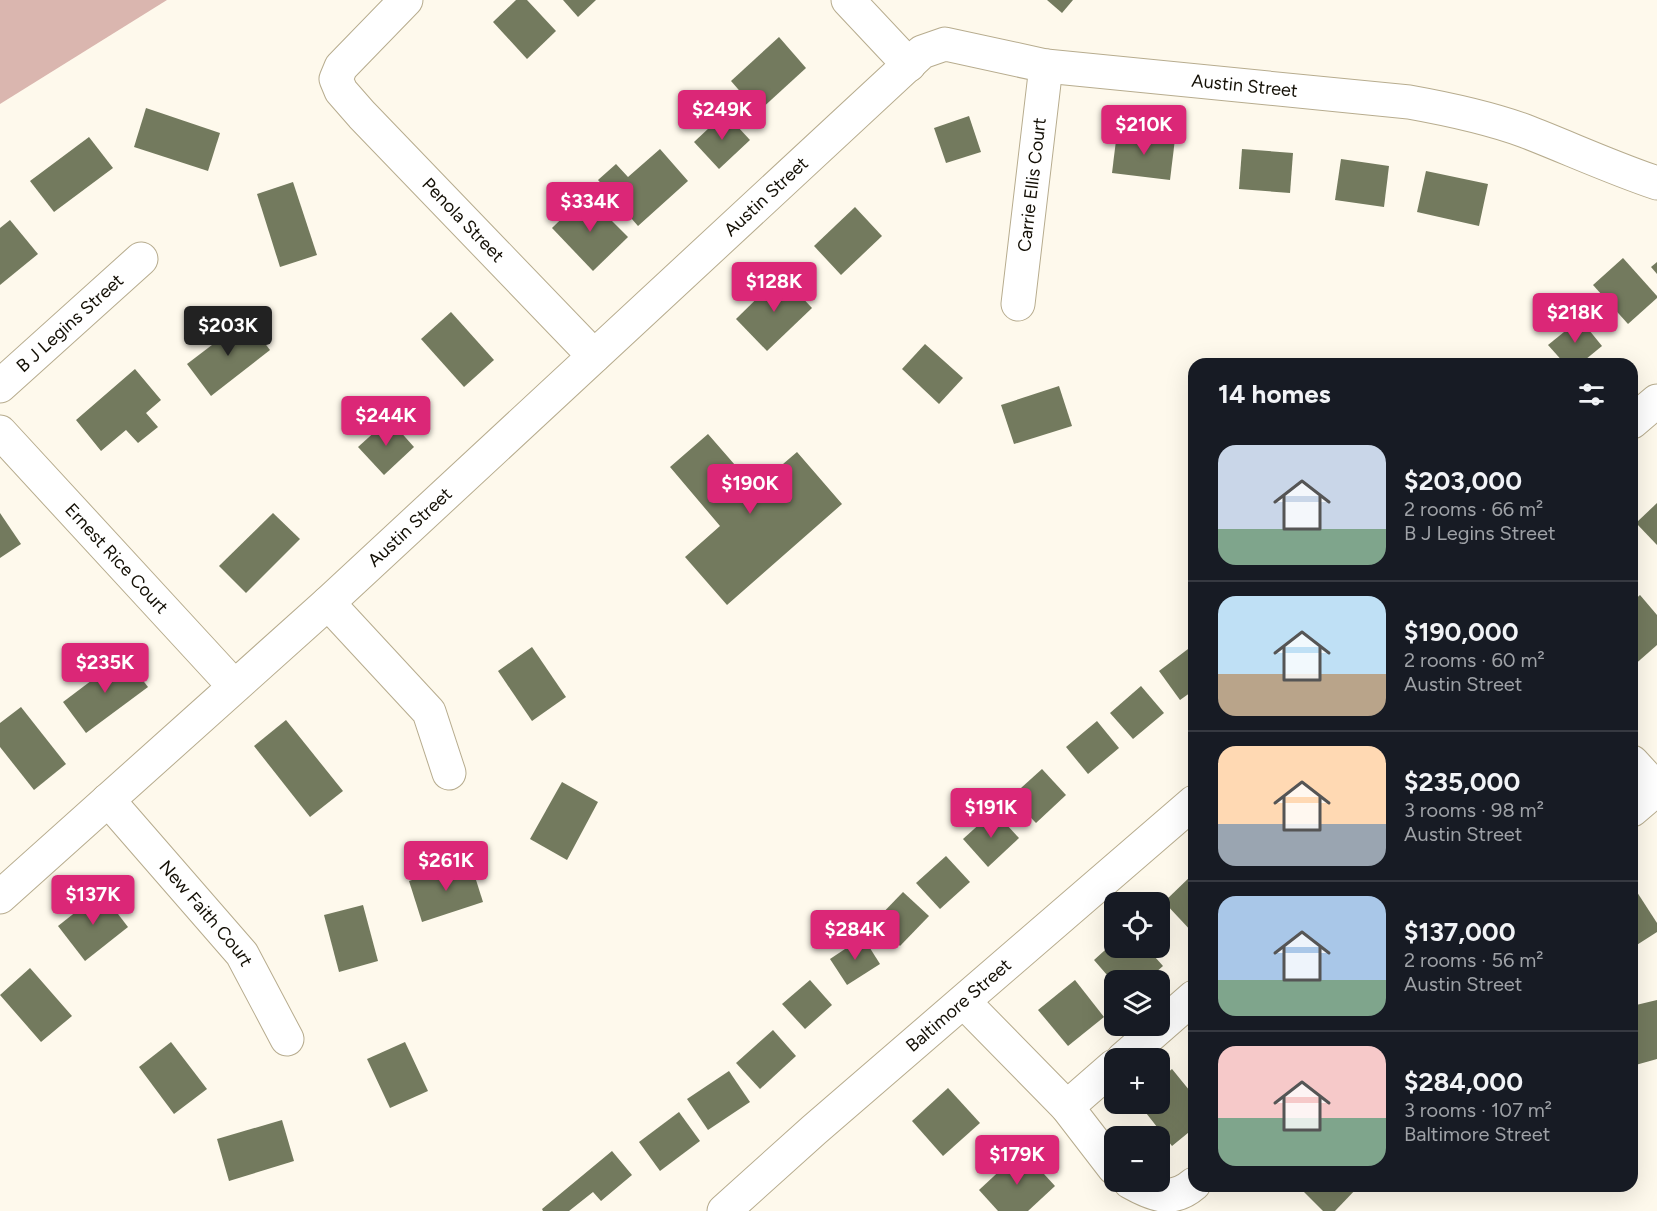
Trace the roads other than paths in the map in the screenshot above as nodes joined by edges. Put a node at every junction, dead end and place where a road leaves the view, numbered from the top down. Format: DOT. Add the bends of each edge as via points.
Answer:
graph roads {
  1 [pos="406,0"];
  2 [pos="848,0"];
  3 [pos="909,65"];
  4 [pos="1046,66"];
  5 [pos="1657,183"];
  6 [pos="141,259"];
  7 [pos="1018,304"];
  8 [pos="594,357"];
  9 [pos="0,386"];
  10 [pos="1657,400"];
  11 [pos="1638,417"];
  12 [pos="0,432"];
  13 [pos="328,603"];
  14 [pos="234,686"];
  15 [pos="1638,768"];
  16 [pos="449,773"];
  17 [pos="1657,789"];
  18 [pos="108,800"];
  19 [pos="1638,805"];
  20 [pos="1188,807"];
  21 [pos="0,897"];
  22 [pos="964,1002"];
  23 [pos="1188,1002"];
  24 [pos="287,1039"];
  25 [pos="1136,1048"];
  26 [pos="1104,1075"];
  27 [pos="1067,1107"];
  28 [pos="1104,1155"];
  29 [pos="1188,1189"];
  30 [pos="1147,1192"];
  31 [pos="724,1211"];
  1 -- 8 [label="street, Penola Street" via="341,67 336,79 341,92"];
  2 -- 3 [label="street"];
  3 -- 4 [label="street, Austin Street" via="922,52 945,44"];
  3 -- 8 [label="street, Austin Street"];
  4 -- 5 [label="street, Austin Street" via="1448,109 1524,131"];
  4 -- 7 [label="street, Carrie Ellis Court"];
  6 -- 9 [label="street, B J Legins Street"];
  8 -- 13 [label="street, Austin Street"];
  10 -- 11 [label="street"];
  12 -- 14 [label="street, Ernest Rice Court"];
  13 -- 14 [label="street, Austin Street"];
  13 -- 16 [label="street" via="429,712"];
  14 -- 18 [label="street, Austin Street"];
  15 -- 17 [label="street"];
  17 -- 19 [label="street"];
  18 -- 21 [label="street, Austin Street"];
  18 -- 24 [label="street, New Faith Court" via="242,954"];
  20 -- 22 [label="street, Baltimore Street"];
  22 -- 27 [label="street"];
  22 -- 31 [label="street, Baltimore Street"];
  23 -- 25 [label="street"];
  26 -- 27 [label="street"];
  27 -- 28 [label="street"];
  29 -- 30 [label="street" via="1166,1196"];
}
